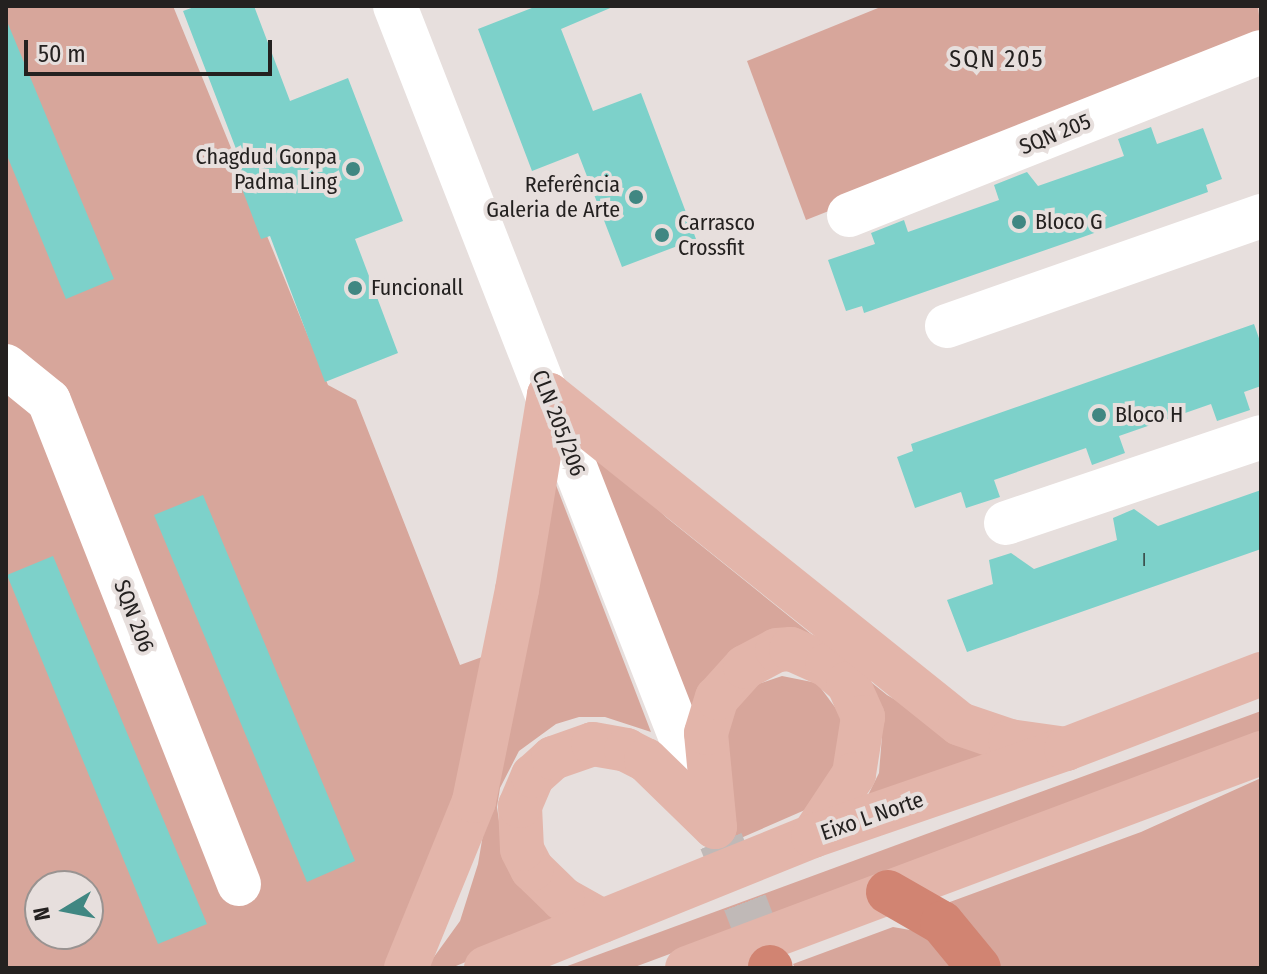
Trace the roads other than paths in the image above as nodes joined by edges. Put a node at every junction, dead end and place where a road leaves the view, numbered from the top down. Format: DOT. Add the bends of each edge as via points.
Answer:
graph roads {
  1 [pos="395,6"];
  2 [pos="1261,52"];
  3 [pos="849,215"];
  4 [pos="1261,216"];
  5 [pos="947,326"];
  6 [pos="6,366"];
  7 [pos="549,395"];
  8 [pos="1261,437"];
  9 [pos="1006,523"];
  10 [pos="1261,674"];
  11 [pos="1066,749"];
  12 [pos="1261,753"];
  13 [pos="718,834"];
  14 [pos="813,836"];
  15 [pos="239,884"];
  16 [pos="888,892"];
  17 [pos="602,921"];
  18 [pos="406,968"];
  19 [pos="486,968"];
  20 [pos="687,968"];
  21 [pos="979,968"];
  1 -- 7 [label="street, CLN 205/206"];
  2 -- 3 [label="street, SQN 205"];
  4 -- 5 [label="street"];
  6 -- 15 [label="street, SQN 206" via="49,401"];
  7 -- 11 [label="main road" via="960,724 1010,741"];
  7 -- 13 [label="street, CLN 205/206"];
  7 -- 18 [label="main road" via="474,801"];
  8 -- 9 [label="street"];
  10 -- 11 [label="main road, Eixo L Norte"];
  11 -- 14 [label="main road, Eixo L Norte"];
  12 -- 16 [label="main road"];
  13 -- 14 [label="main road" via="706,733 717,698 745,667 777,650 791,649 827,665 848,683 863,717 854,774"];
  13 -- 17 [label="main road" via="646,760 626,750 593,744 553,758 533,776 520,806 522,849 532,869 563,899"];
  14 -- 17 [label="main road, Eixo L Norte"];
  16 -- 20 [label="main road"];
  16 -- 21 [label="highway" via="942,923"];
  17 -- 19 [label="main road, Eixo L Norte"];
}
